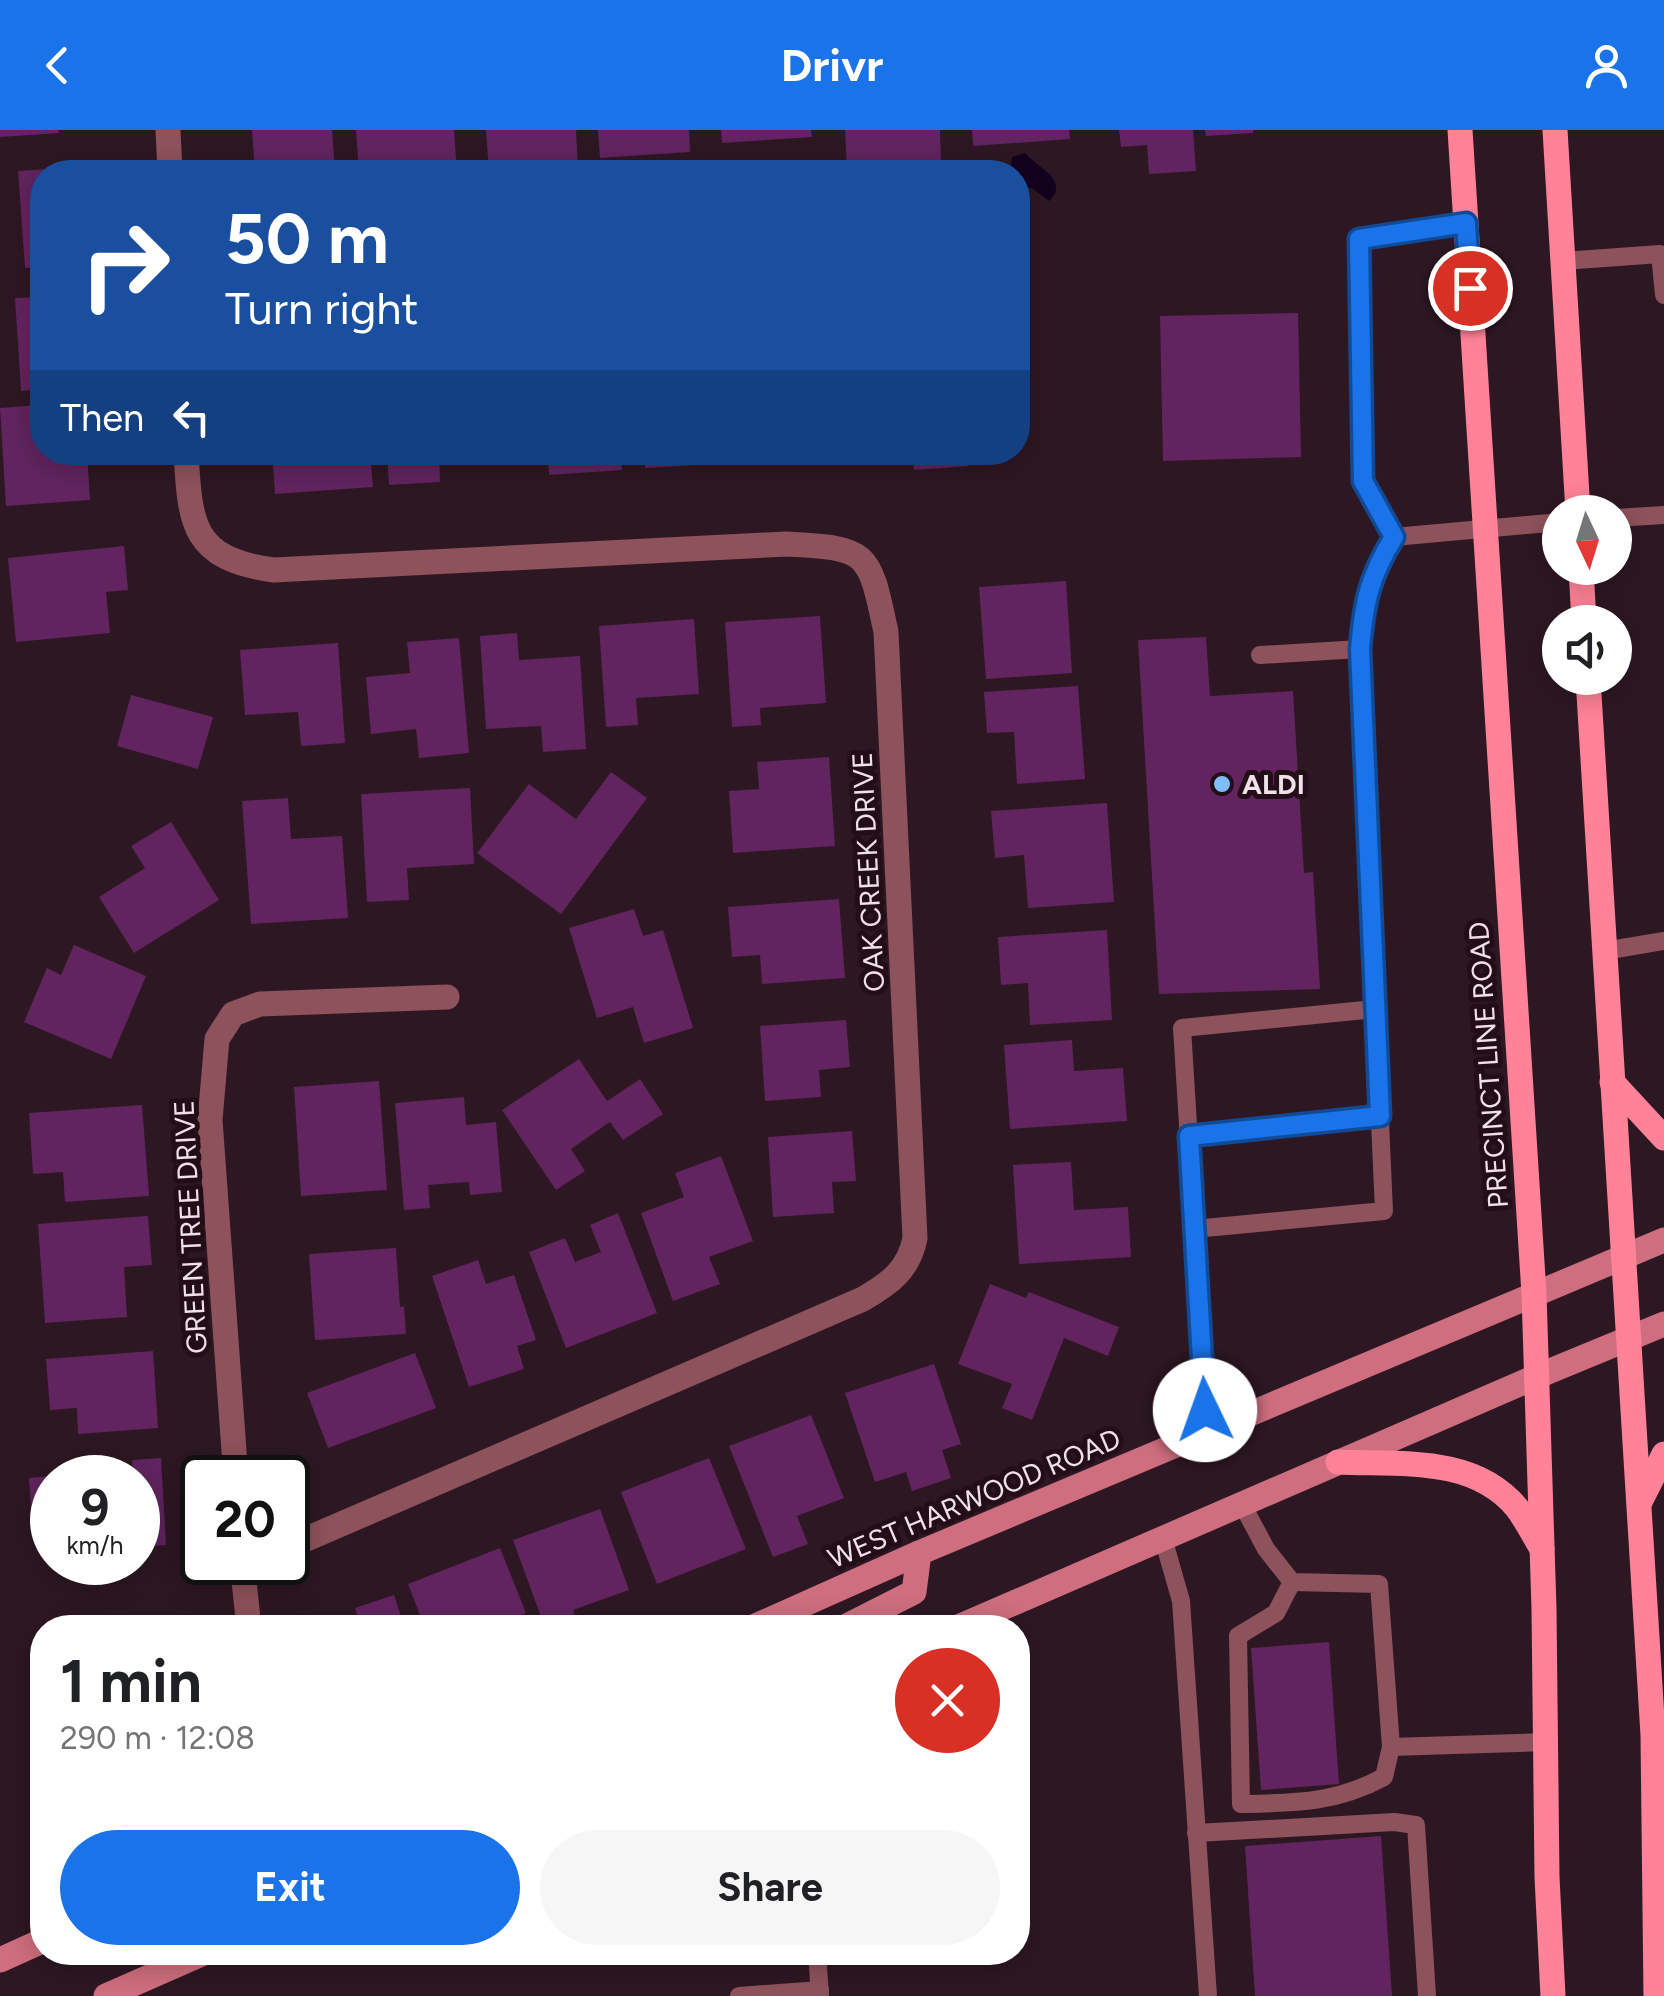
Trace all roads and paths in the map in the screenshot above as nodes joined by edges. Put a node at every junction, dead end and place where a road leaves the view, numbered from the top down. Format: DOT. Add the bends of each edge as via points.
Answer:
graph roads {
  1 [pos="168,130"];
  2 [pos="1460,130"];
  3 [pos="1555,130"];
  4 [pos="169,160"];
  5 [pos="1466,223"];
  6 [pos="1662,252"];
  7 [pos="1563,261"];
  8 [pos="1664,296"];
  9 [pos="187,465"];
  10 [pos="1577,495"];
  11 [pos="1664,514"];
  12 [pos="1632,517"];
  13 [pos="1542,524"];
  14 [pos="1484,529"];
  15 [pos="1394,537"];
  16 [pos="1360,649"];
  17 [pos="1260,656"];
  18 [pos="1589,695"];
  19 [pos="1664,941"];
  20 [pos="1604,950"];
  21 [pos="447,996"];
  22 [pos="1375,1009"];
  23 [pos="1612,1082"];
  24 [pos="1380,1116"];
  25 [pos="1189,1136"];
  26 [pos="1664,1138"];
  27 [pos="1194,1229"];
  28 [pos="1664,1240"];
  29 [pos="1626,1256"];
  30 [pos="1534,1294"];
  31 [pos="1664,1324"];
  32 [pos="1630,1338"];
  33 [pos="1538,1376"];
  34 [pos="1206,1432"];
  35 [pos="1664,1454"];
  36 [pos="234,1455"];
  37 [pos="1338,1462"];
  38 [pos="1242,1504"];
  39 [pos="1639,1505"];
  40 [pos="310,1538"];
  41 [pos="1163,1538"];
  42 [pos="1543,1552"];
  43 [pos="919,1554"];
  44 [pos="1292,1582"];
  45 [pos="247,1585"];
  46 [pos="249,1615"];
  47 [pos="781,1615"];
  48 [pos="868,1615"];
  49 [pos="986,1615"];
  50 [pos="1658,1736"];
  51 [pos="1546,1742"];
  52 [pos="1392,1747"];
  53 [pos="1196,1833"];
  54 [pos="1660,1946"];
  55 [pos="30,1947"];
  56 [pos="1,1960"];
  57 [pos="176,1965"];
  58 [pos="818,1965"];
  59 [pos="820,1993"];
  60 [pos="106,1996"];
  61 [pos="739,1996"];
  62 [pos="1208,1996"];
  63 [pos="1427,1996"];
  64 [pos="1553,1996"];
  65 [pos="1656,1996"];
  1 -- 4 [label="street"];
  2 -- 5 [label="main road, PRECINCT LINE ROAD"];
  3 -- 7 [label="main road"];
  5 -- 14 [label="main road, PRECINCT LINE ROAD"];
  5 -- 15 [label="lane" via="1359,239 1363,481"];
  6 -- 7 [label="lane"];
  6 -- 8 [label="lane"];
  7 -- 10 [label="main road"];
  9 -- 40 [label="street, OAK CREEK DRIVE" via="189,504 201,538 211,550 247,566 838,546 854,552 874,578 886,632 911,1259 889,1284 863,1299"];
  11 -- 12 [label="lane"];
  13 -- 14 [label="lane"];
  14 -- 15 [label="lane"];
  14 -- 30 [label="main road, PRECINCT LINE ROAD"];
  15 -- 16 [label="lane" via="1364,600"];
  16 -- 17 [label="lane"];
  16 -- 22 [label="lane"];
  18 -- 20 [label="main road"];
  19 -- 20 [label="lane"];
  20 -- 23 [label="main road"];
  21 -- 36 [label="street, GREEN TREE DRIVE" via="260,1004 233,1014 216,1039 210,1120"];
  22 -- 24 [label="lane"];
  22 -- 25 [label="lane" via="1182,1028"];
  23 -- 26 [label="main road"];
  23 -- 29 [label="main road"];
  24 -- 25 [label="lane"];
  24 -- 27 [label="lane" via="1384,1211"];
  25 -- 27 [label="lane"];
  27 -- 34 [label="lane"];
  28 -- 29 [label="main road, WEST HARWOOD ROAD"];
  29 -- 30 [label="main road, WEST HARWOOD ROAD"];
  29 -- 32 [label="main road"];
  30 -- 33 [label="main road, PRECINCT LINE ROAD"];
  30 -- 34 [label="main road, WEST HARWOOD ROAD"];
  31 -- 32 [label="main road"];
  32 -- 33 [label="main road"];
  32 -- 39 [label="main road"];
  33 -- 37 [label="main road"];
  33 -- 42 [label="main road, PRECINCT LINE ROAD"];
  34 -- 43 [label="main road, WEST HARWOOD ROAD"];
  35 -- 39 [label="main road"];
  37 -- 38 [label="main road"];
  37 -- 42 [label="main road" via="1448,1467 1488,1483 1516,1508"];
  38 -- 41 [label="main road"];
  38 -- 44 [label="lane"];
  39 -- 50 [label="main road"];
  41 -- 49 [label="main road"];
  41 -- 53 [label="lane" via="1181,1601"];
  42 -- 51 [label="main road, PRECINCT LINE ROAD"];
  43 -- 47 [label="main road, WEST HARWOOD ROAD"];
  43 -- 48 [label="main road" via="914,1592"];
  44 -- 52 [label="lane" via="1379,1584"];
  44 -- 52 [label="lane" via="1276,1613 1238,1636 1241,1804 1353,1794 1384,1777"];
  45 -- 46 [label="street"];
  50 -- 54 [label="main road"];
  51 -- 52 [label="lane"];
  51 -- 64 [label="main road, PRECINCT LINE ROAD"];
  53 -- 62 [label="lane"];
  53 -- 63 [label="lane" via="1416,1825"];
  54 -- 65 [label="main road"];
  55 -- 56 [label="main road"];
  57 -- 60 [label="main road"];
  58 -- 59 [label="lane"];
  59 -- 61 [label="lane"];
}
